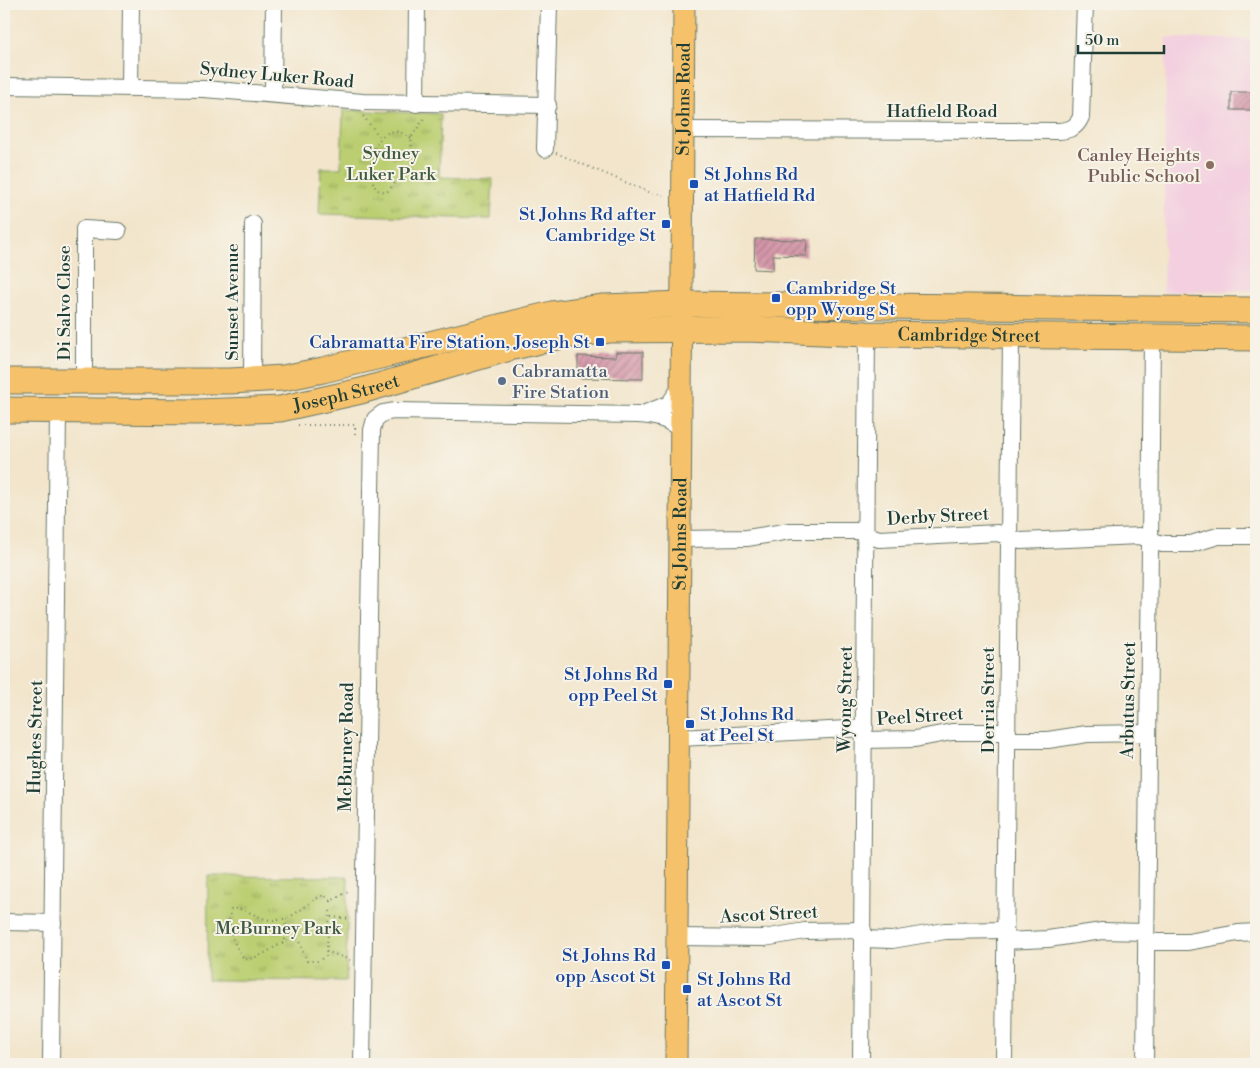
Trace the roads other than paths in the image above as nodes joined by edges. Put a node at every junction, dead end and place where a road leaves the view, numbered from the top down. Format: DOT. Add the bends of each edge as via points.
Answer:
graph roads {
  1 [pos="131,4"];
  2 [pos="274,4"];
  3 [pos="418,4"];
  4 [pos="549,4"];
  5 [pos="684,4"];
  6 [pos="1084,4"];
  7 [pos="4,86"];
  8 [pos="130,87"];
  9 [pos="273,93"];
  10 [pos="423,104"];
  11 [pos="548,105"];
  12 [pos="683,130"];
  13 [pos="545,149"];
  14 [pos="253,224"];
  15 [pos="118,231"];
  16 [pos="682,304"];
  17 [pos="1256,310"];
  18 [pos="682,329"];
  19 [pos="867,334"];
  20 [pos="1011,336"];
  21 [pos="1152,337"];
  22 [pos="1256,338"];
  23 [pos="252,380"];
  24 [pos="4,381"];
  25 [pos="84,381"];
  26 [pos="682,385"];
  27 [pos="4,410"];
  28 [pos="58,411"];
  29 [pos="638,415"];
  30 [pos="372,430"];
  31 [pos="682,431"];
  32 [pos="867,535"];
  33 [pos="1256,536"];
  34 [pos="1008,537"];
  35 [pos="680,539"];
  36 [pos="1149,539"];
  37 [pos="1148,733"];
  38 [pos="865,734"];
  39 [pos="1008,736"];
  40 [pos="680,738"];
  41 [pos="4,922"];
  42 [pos="53,923"];
  43 [pos="1256,932"];
  44 [pos="863,934"];
  45 [pos="1005,935"];
  46 [pos="677,937"];
  47 [pos="1146,937"];
  48 [pos="51,1064"];
  49 [pos="362,1064"];
  50 [pos="676,1064"];
  51 [pos="861,1064"];
  52 [pos="1004,1064"];
  53 [pos="1145,1064"];
  1 -- 8 [label="street"];
  2 -- 9 [label="street"];
  3 -- 10 [label="street"];
  4 -- 11 [label="street"];
  5 -- 12 [label="main road, St Johns Road"];
  6 -- 12 [label="street, Hatfield Road" via="1081,117 1071,130"];
  7 -- 8 [label="street, Sydney Luker Road"];
  8 -- 9 [label="street, Sydney Luker Road"];
  9 -- 10 [label="street, Sydney Luker Road"];
  10 -- 11 [label="street, Sydney Luker Road"];
  11 -- 13 [label="street"];
  12 -- 16 [label="main road, St Johns Road"];
  14 -- 23 [label="street, Sunset Avenue"];
  15 -- 25 [label="street, Di Salvo Close" via="84,229"];
  16 -- 17 [label="highway, Cambridge Street"];
  16 -- 18 [label="main road, St Johns Road"];
  16 -- 23 [label="highway, Joseph Street" via="604,307 552,314 316,372"];
  18 -- 19 [label="highway, Cambridge Street" via="748,328"];
  18 -- 26 [label="main road, St Johns Road"];
  18 -- 28 [label="highway, Joseph Street" via="610,330 557,337 360,391 280,409"];
  19 -- 20 [label="highway, Cambridge Street"];
  19 -- 32 [label="street, Wyong Street"];
  20 -- 21 [label="highway, Cambridge Street"];
  20 -- 34 [label="street, Derria Street"];
  21 -- 22 [label="highway, Cambridge Street"];
  21 -- 36 [label="street, Arbutus Street"];
  23 -- 25 [label="highway, Joseph Street"];
  24 -- 25 [label="highway, Joseph Street"];
  26 -- 29 [label="street, Joseph Street" via="669,404"];
  26 -- 31 [label="main road, St Johns Road"];
  27 -- 28 [label="highway, Joseph Street"];
  28 -- 42 [label="street, Hughes Street"];
  29 -- 30 [label="street, Joseph Street" via="394,411 375,419"];
  29 -- 31 [label="street, Joseph Street" via="657,416"];
  30 -- 49 [label="street, McBurney Road"];
  31 -- 35 [label="main road, St Johns Road"];
  32 -- 34 [label="street, Derby Street" via="878,539 998,533"];
  32 -- 35 [label="street, Derby Street" via="856,531 790,531 747,538"];
  32 -- 38 [label="street, Wyong Street"];
  33 -- 36 [label="street, Derby Street" via="1218,536 1191,544 1162,544"];
  34 -- 36 [label="street, Derby Street" via="1020,541 1140,536"];
  34 -- 39 [label="street, Derria Street"];
  35 -- 40 [label="main road, St Johns Road"];
  36 -- 37 [label="street, Arbutus Street"];
  37 -- 39 [label="street, Peel Street" via="1087,734 1048,740"];
  37 -- 47 [label="street, Arbutus Street"];
  38 -- 39 [label="street, Peel Street" via="915,739 952,732"];
  38 -- 40 [label="street, Peel Street"];
  38 -- 44 [label="street, Wyong Street"];
  39 -- 45 [label="street, Derria Street"];
  40 -- 46 [label="main road, St Johns Road"];
  41 -- 42 [label="street"];
  42 -- 48 [label="street, Hughes Street"];
  43 -- 47 [label="street, Ascot Street" via="1188,942"];
  44 -- 45 [label="street, Ascot Street" via="892,940 945,931"];
  44 -- 46 [label="street, Ascot Street" via="805,931 764,938"];
  44 -- 51 [label="street, Wyong Street"];
  45 -- 47 [label="street, Ascot Street" via="1048,939 1102,931"];
  45 -- 52 [label="street, Derria Street"];
  46 -- 50 [label="main road, St Johns Road"];
  47 -- 53 [label="street, Arbutus Street"];
}
